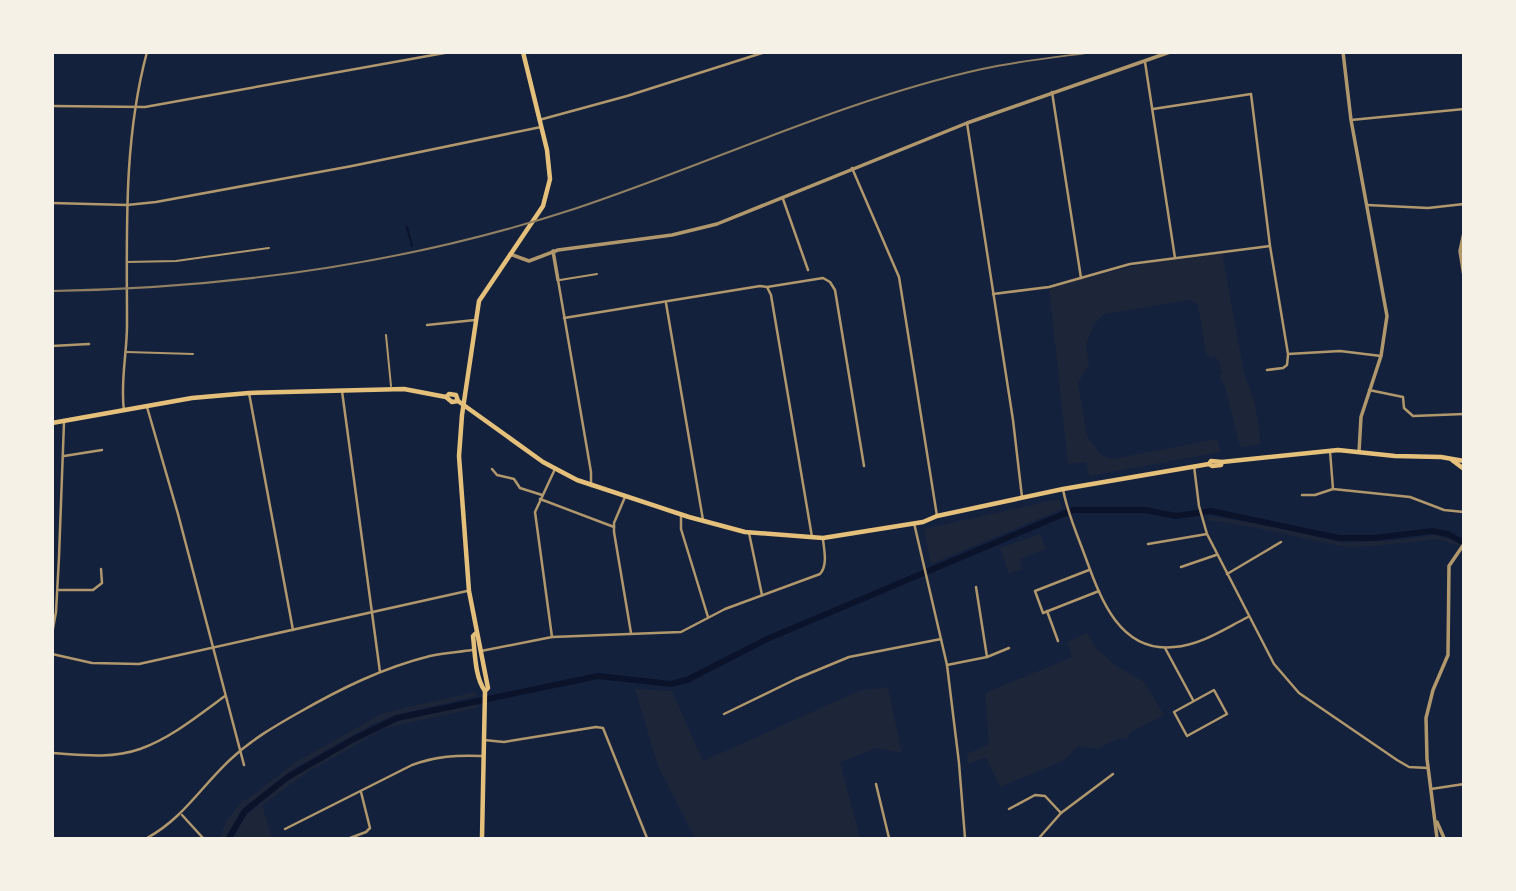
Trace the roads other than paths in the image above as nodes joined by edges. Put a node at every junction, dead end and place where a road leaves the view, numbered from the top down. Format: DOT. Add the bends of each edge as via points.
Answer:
graph roads {
  1 [pos="147,52"];
  2 [pos="450,52"];
  3 [pos="523,52"];
  4 [pos="765,52"];
  5 [pos="1170,52"];
  6 [pos="1343,52"];
  7 [pos="1145,62"];
  8 [pos="1052,92"];
  9 [pos="52,106"];
  10 [pos="136,107"];
  11 [pos="1153,109"];
  12 [pos="1464,109"];
  13 [pos="539,120"];
  14 [pos="1352,120"];
  15 [pos="967,123"];
  16 [pos="541,127"];
  17 [pos="852,168"];
  18 [pos="783,199"];
  19 [pos="52,204"];
  20 [pos="1464,204"];
  21 [pos="127,205"];
  22 [pos="1367,205"];
  23 [pos="1464,233"];
  24 [pos="1270,247"];
  25 [pos="269,248"];
  26 [pos="553,251"];
  27 [pos="510,254"];
  28 [pos="1175,258"];
  29 [pos="126,262"];
  30 [pos="808,270"];
  31 [pos="597,274"];
  32 [pos="1464,276"];
  33 [pos="1081,278"];
  34 [pos="558,280"];
  35 [pos="766,287"];
  36 [pos="993,294"];
  37 [pos="666,303"];
  38 [pos="564,318"];
  39 [pos="475,320"];
  40 [pos="427,325"];
  41 [pos="386,335"];
  42 [pos="89,344"];
  43 [pos="52,346"];
  44 [pos="127,352"];
  45 [pos="193,354"];
  46 [pos="1288,354"];
  47 [pos="1381,356"];
  48 [pos="1267,370"];
  49 [pos="391,389"];
  50 [pos="342,390"];
  51 [pos="1369,390"];
  52 [pos="249,393"];
  53 [pos="464,404"];
  54 [pos="147,407"];
  55 [pos="124,412"];
  56 [pos="1464,414"];
  57 [pos="64,422"];
  58 [pos="52,423"];
  59 [pos="102,450"];
  60 [pos="1330,451"];
  61 [pos="1359,452"];
  62 [pos="64,456"];
  63 [pos="1452,459"];
  64 [pos="1463,460"];
  65 [pos="864,466"];
  66 [pos="1195,466"];
  67 [pos="492,469"];
  68 [pos="555,469"];
  69 [pos="1464,469"];
  70 [pos="591,486"];
  71 [pos="1063,489"];
  72 [pos="1333,489"];
  73 [pos="1303,495"];
  74 [pos="541,497"];
  75 [pos="625,497"];
  76 [pos="1022,499"];
  77 [pos="52,503"];
  78 [pos="61,503"];
  79 [pos="1464,512"];
  80 [pos="681,515"];
  81 [pos="937,516"];
  82 [pos="703,521"];
  83 [pos="914,523"];
  84 [pos="614,527"];
  85 [pos="749,533"];
  86 [pos="1207,534"];
  87 [pos="812,537"];
  88 [pos="823,538"];
  89 [pos="1281,542"];
  90 [pos="1148,544"];
  91 [pos="1463,545"];
  92 [pos="1216,555"];
  93 [pos="1181,567"];
  94 [pos="101,569"];
  95 [pos="1089,569"];
  96 [pos="1226,575"];
  97 [pos="976,587"];
  98 [pos="58,590"];
  99 [pos="469,591"];
  100 [pos="1099,591"];
  101 [pos="762,595"];
  102 [pos="1047,611"];
  103 [pos="371,612"];
  104 [pos="708,617"];
  105 [pos="1248,617"];
  106 [pos="293,631"];
  107 [pos="631,633"];
  108 [pos="52,634"];
  109 [pos="475,634"];
  110 [pos="552,637"];
  111 [pos="942,639"];
  112 [pos="1058,641"];
  113 [pos="1009,648"];
  114 [pos="1165,648"];
  115 [pos="212,649"];
  116 [pos="475,650"];
  117 [pos="481,652"];
  118 [pos="52,654"];
  119 [pos="987,657"];
  120 [pos="947,665"];
  121 [pos="380,672"];
  122 [pos="485,692"];
  123 [pos="225,696"];
  124 [pos="1194,701"];
  125 [pos="724,714"];
  126 [pos="484,740"];
  127 [pos="240,751"];
  128 [pos="52,752"];
  129 [pos="483,756"];
  130 [pos="244,765"];
  131 [pos="1428,768"];
  132 [pos="1113,774"];
  133 [pos="876,784"];
  134 [pos="1464,784"];
  135 [pos="1431,789"];
  136 [pos="361,792"];
  137 [pos="1009,809"];
  138 [pos="1061,813"];
  139 [pos="181,814"];
  140 [pos="1436,820"];
  141 [pos="285,829"];
  142 [pos="148,838"];
  143 [pos="204,838"];
  144 [pos="350,838"];
  145 [pos="482,838"];
  146 [pos="647,838"];
  147 [pos="889,838"];
  148 [pos="965,838"];
  149 [pos="1039,838"];
  150 [pos="1437,838"];
  151 [pos="1444,838"];
  1 -- 10 [label="street"];
  2 -- 10 [label="street"];
  3 -- 13 [label="main road"];
  4 -- 13 [label="street"];
  5 -- 7 [label="street"];
  6 -- 14 [label="street"];
  7 -- 8 [label="street"];
  7 -- 11 [label="street"];
  8 -- 15 [label="street"];
  8 -- 33 [label="street"];
  9 -- 10 [label="street"];
  10 -- 21 [label="street"];
  11 -- 24 [label="street" via="1251,94"];
  11 -- 28 [label="street"];
  12 -- 14 [label="street"];
  13 -- 16 [label="main road"];
  14 -- 22 [label="street"];
  15 -- 17 [label="street"];
  15 -- 36 [label="street"];
  16 -- 21 [label="street"];
  16 -- 27 [label="main road" via="550,164 546,195"];
  17 -- 18 [label="street"];
  17 -- 81 [label="street" via="899,277"];
  18 -- 26 [label="street" via="697,230"];
  18 -- 30 [label="street"];
  19 -- 21 [label="street"];
  20 -- 22 [label="street" via="1428,208"];
  21 -- 29 [label="street"];
  22 -- 47 [label="street" via="1387,316"];
  23 -- 32 [label="street" via="1460,251"];
  24 -- 28 [label="street"];
  24 -- 46 [label="street"];
  25 -- 29 [label="lane" via="176,261"];
  26 -- 27 [label="street" via="528,261"];
  26 -- 34 [label="street"];
  27 -- 39 [label="main road" via="479,301"];
  28 -- 33 [label="street"];
  29 -- 44 [label="street"];
  31 -- 34 [label="lane"];
  33 -- 36 [label="street"];
  34 -- 38 [label="street"];
  35 -- 37 [label="street"];
  35 -- 65 [label="street" via="823,278 833,286"];
  35 -- 87 [label="street"];
  36 -- 76 [label="street"];
  37 -- 38 [label="street"];
  37 -- 82 [label="street"];
  38 -- 70 [label="street"];
  39 -- 40 [label="street"];
  39 -- 53 [label="main road"];
  41 -- 49 [label="lane"];
  42 -- 43 [label="street"];
  44 -- 45 [label="lane"];
  44 -- 55 [label="street"];
  46 -- 47 [label="street" via="1340,351"];
  46 -- 48 [label="street" via="1287,365"];
  47 -- 51 [label="street"];
  49 -- 50 [label="main road"];
  49 -- 53 [label="main road"];
  50 -- 52 [label="main road"];
  50 -- 103 [label="street"];
  51 -- 56 [label="street" via="1403,397 1404,408 1413,416"];
  51 -- 61 [label="street" via="1361,417"];
  52 -- 54 [label="main road"];
  52 -- 106 [label="street"];
  53 -- 68 [label="main road"];
  53 -- 99 [label="main road" via="459,475"];
  54 -- 55 [label="main road"];
  54 -- 115 [label="street"];
  55 -- 57 [label="main road"];
  57 -- 58 [label="main road"];
  57 -- 62 [label="street"];
  59 -- 62 [label="street"];
  60 -- 61 [label="main road"];
  60 -- 66 [label="main road"];
  60 -- 72 [label="street"];
  61 -- 63 [label="main road"];
  62 -- 78 [label="street"];
  63 -- 64 [label="main road"];
  63 -- 69 [label="main road"];
  66 -- 71 [label="main road"];
  66 -- 86 [label="street"];
  67 -- 74 [label="street"];
  68 -- 70 [label="main road"];
  68 -- 74 [label="street"];
  70 -- 75 [label="main road"];
  71 -- 76 [label="main road"];
  71 -- 95 [label="street"];
  72 -- 73 [label="street"];
  72 -- 79 [label="street" via="1410,497"];
  74 -- 84 [label="street"];
  74 -- 110 [label="street" via="535,512"];
  75 -- 80 [label="main road"];
  75 -- 84 [label="street"];
  76 -- 81 [label="main road"];
  77 -- 78 [label="street"];
  78 -- 98 [label="street"];
  80 -- 82 [label="main road"];
  80 -- 104 [label="street" via="681,529"];
  81 -- 83 [label="main road"];
  82 -- 85 [label="main road"];
  83 -- 88 [label="main road"];
  83 -- 111 [label="street"];
  84 -- 107 [label="street"];
  85 -- 87 [label="main road"];
  85 -- 101 [label="street"];
  86 -- 90 [label="street"];
  86 -- 92 [label="street"];
  87 -- 88 [label="main road"];
  88 -- 101 [label="street" via="823,572"];
  89 -- 96 [label="street"];
  91 -- 131 [label="street" via="1449,566 1450,640 1426,718"];
  92 -- 93 [label="street"];
  92 -- 96 [label="street"];
  94 -- 98 [label="street" via="102,583 93,590"];
  95 -- 100 [label="street"];
  95 -- 102 [label="street" via="1035,591 1043,613"];
  96 -- 105 [label="street"];
  97 -- 119 [label="street"];
  98 -- 108 [label="street"];
  99 -- 103 [label="street"];
  99 -- 109 [label="main road"];
  100 -- 102 [label="street"];
  100 -- 114 [label="street" via="1118,625 1135,640"];
  101 -- 104 [label="street"];
  102 -- 112 [label="street"];
  103 -- 106 [label="street"];
  103 -- 121 [label="street"];
  104 -- 107 [label="street" via="681,632"];
  105 -- 114 [label="street" via="1198,642"];
  105 -- 131 [label="street" via="1274,664 1299,693 1409,767"];
  106 -- 115 [label="street"];
  107 -- 110 [label="street"];
  109 -- 116 [label="main road"];
  109 -- 117 [label="main road"];
  110 -- 117 [label="street"];
  111 -- 120 [label="street"];
  111 -- 125 [label="street" via="849,657"];
  113 -- 119 [label="street"];
  114 -- 124 [label="street"];
  115 -- 118 [label="street" via="139,664 92,663"];
  115 -- 123 [label="street"];
  116 -- 121 [label="street" via="432,656"];
  116 -- 122 [label="main road"];
  117 -- 122 [label="main road"];
  119 -- 120 [label="street"];
  120 -- 148 [label="street"];
  121 -- 127 [label="street" via="331,694"];
  122 -- 126 [label="main road"];
  123 -- 127 [label="street"];
  123 -- 128 [label="street" via="141,749 102,756"];
  124 -- 124 [label="street" via="1213,690 1227,714 1187,736 1174,712"];
  126 -- 129 [label="main road"];
  126 -- 146 [label="street" via="504,742 603,728"];
  127 -- 130 [label="street"];
  127 -- 139 [label="street"];
  129 -- 136 [label="street" via="432,757"];
  129 -- 145 [label="main road"];
  131 -- 135 [label="street"];
  132 -- 138 [label="street"];
  133 -- 147 [label="street"];
  134 -- 135 [label="street"];
  135 -- 140 [label="street"];
  136 -- 141 [label="street"];
  136 -- 144 [label="street" via="370,828"];
  137 -- 138 [label="street" via="1035,795 1045,796"];
  138 -- 149 [label="street"];
  139 -- 142 [label="street"];
  139 -- 143 [label="street"];
  140 -- 150 [label="street"];
  140 -- 151 [label="street"];
}
